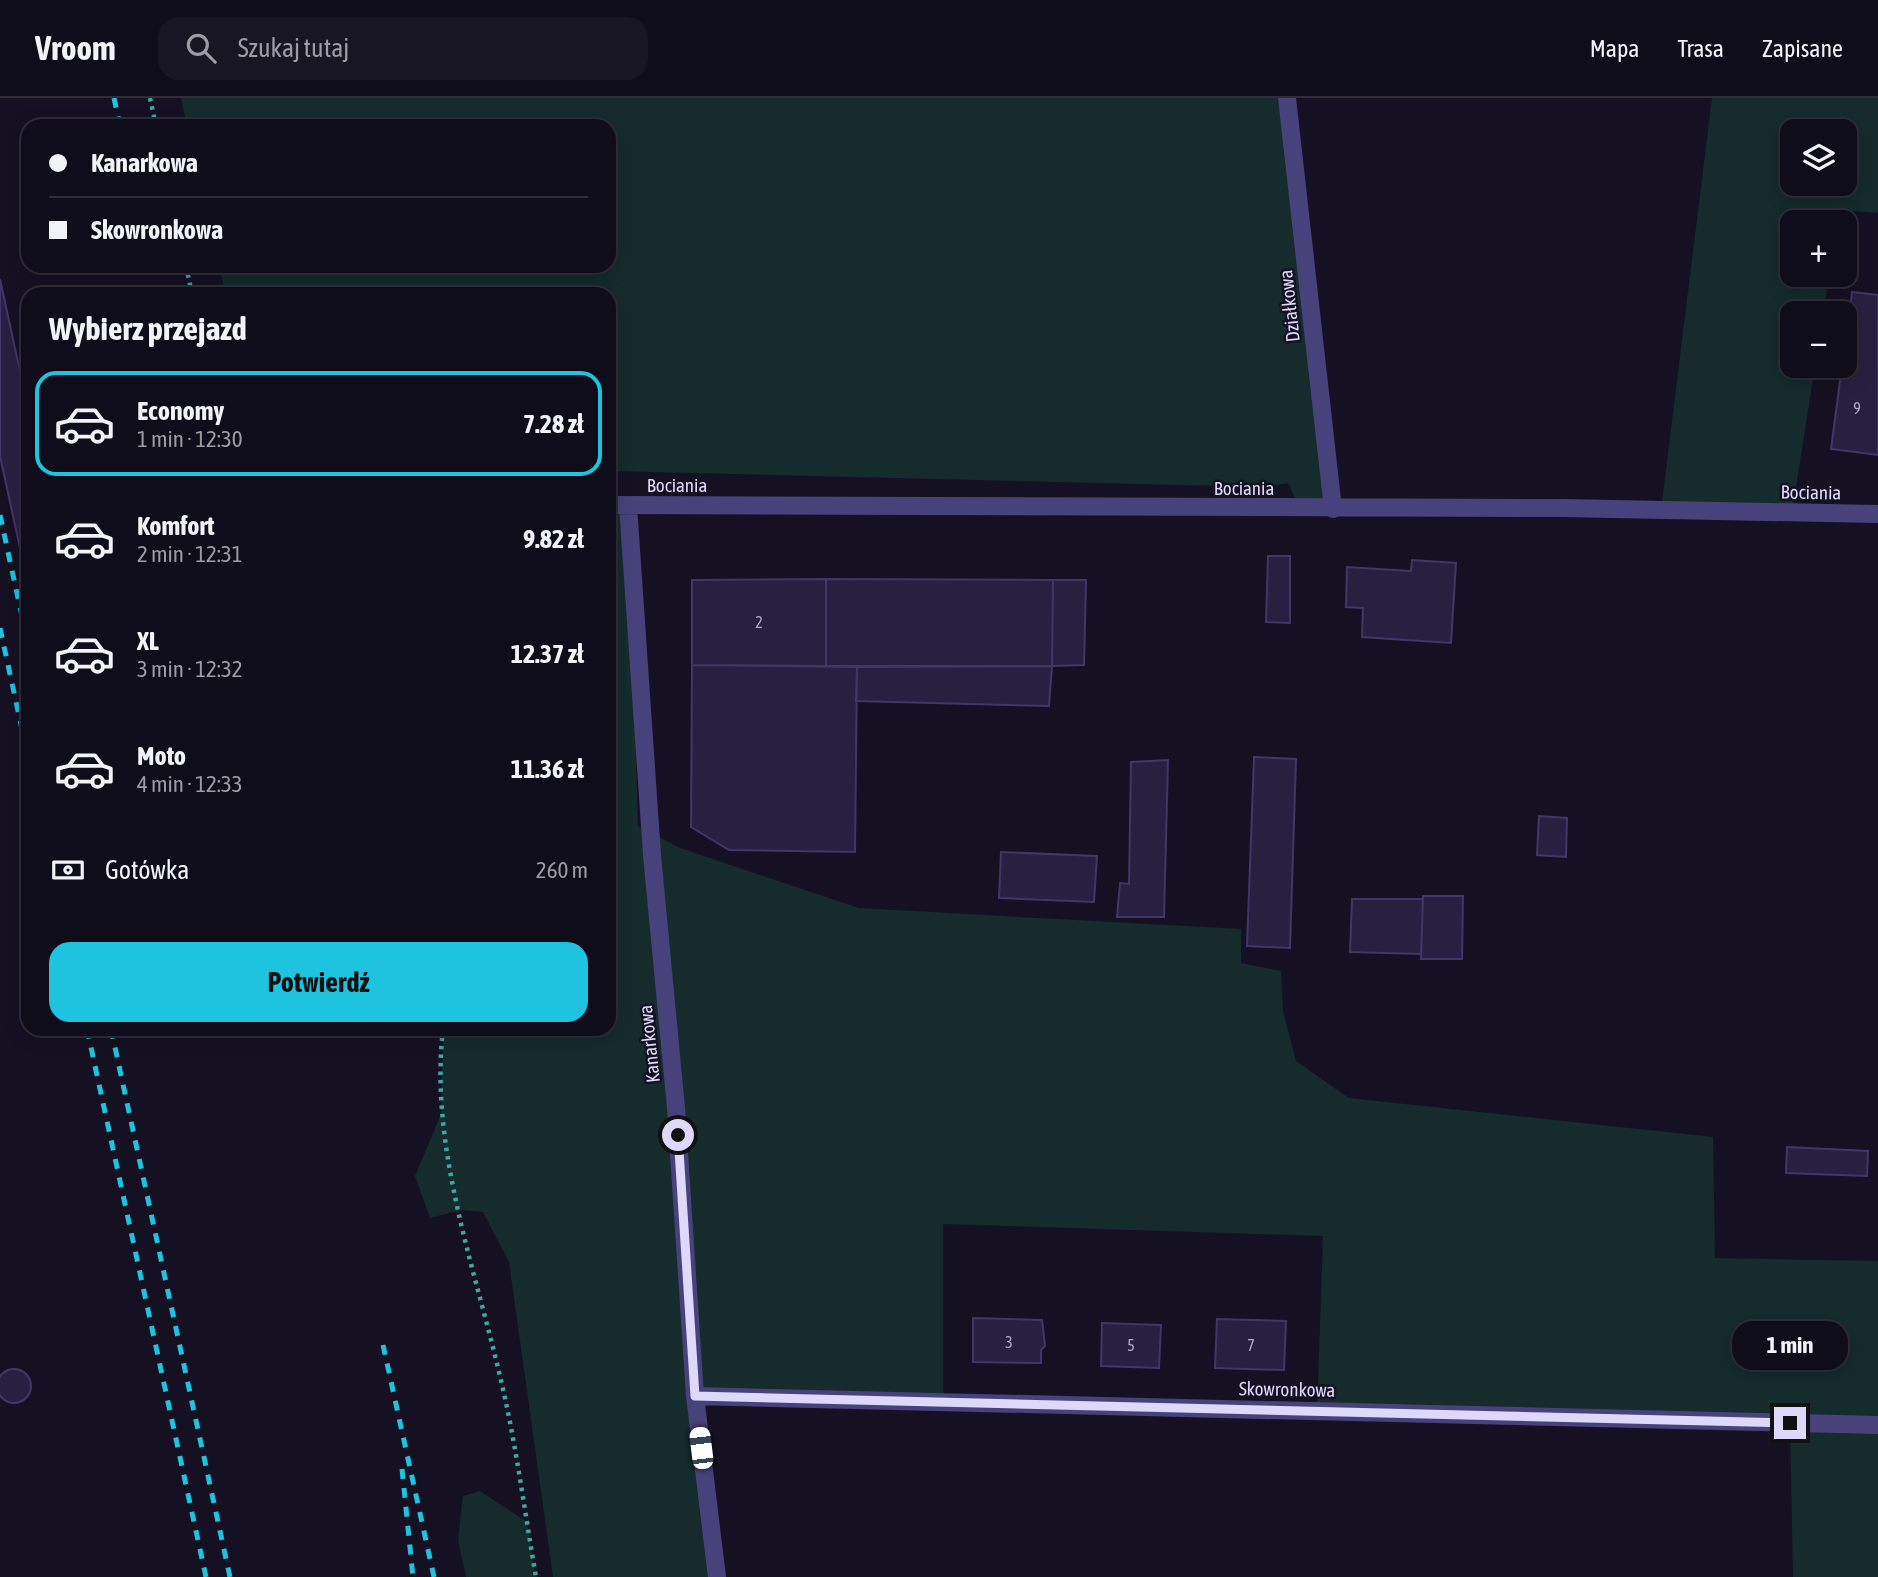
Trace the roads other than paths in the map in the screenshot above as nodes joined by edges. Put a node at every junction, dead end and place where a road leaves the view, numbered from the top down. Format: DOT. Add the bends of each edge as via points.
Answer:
graph roads {
  1 [pos="1287,98"];
  2 [pos="616,505"];
  3 [pos="628,506"];
  4 [pos="1333,509"];
  5 [pos="1878,514"];
  6 [pos="695,1396"];
  7 [pos="1878,1425"];
  8 [pos="717,1577"];
  1 -- 4 [label="street, Działkowa"];
  2 -- 3 [label="street, Bociania"];
  3 -- 4 [label="street, Bociania"];
  3 -- 6 [label="street, Kanarkowa" via="652,855 677,1108"];
  4 -- 5 [label="street, Bociania"];
  6 -- 7 [label="street, Skowronkowa"];
  6 -- 8 [label="street, Kanarkowa"];
}
